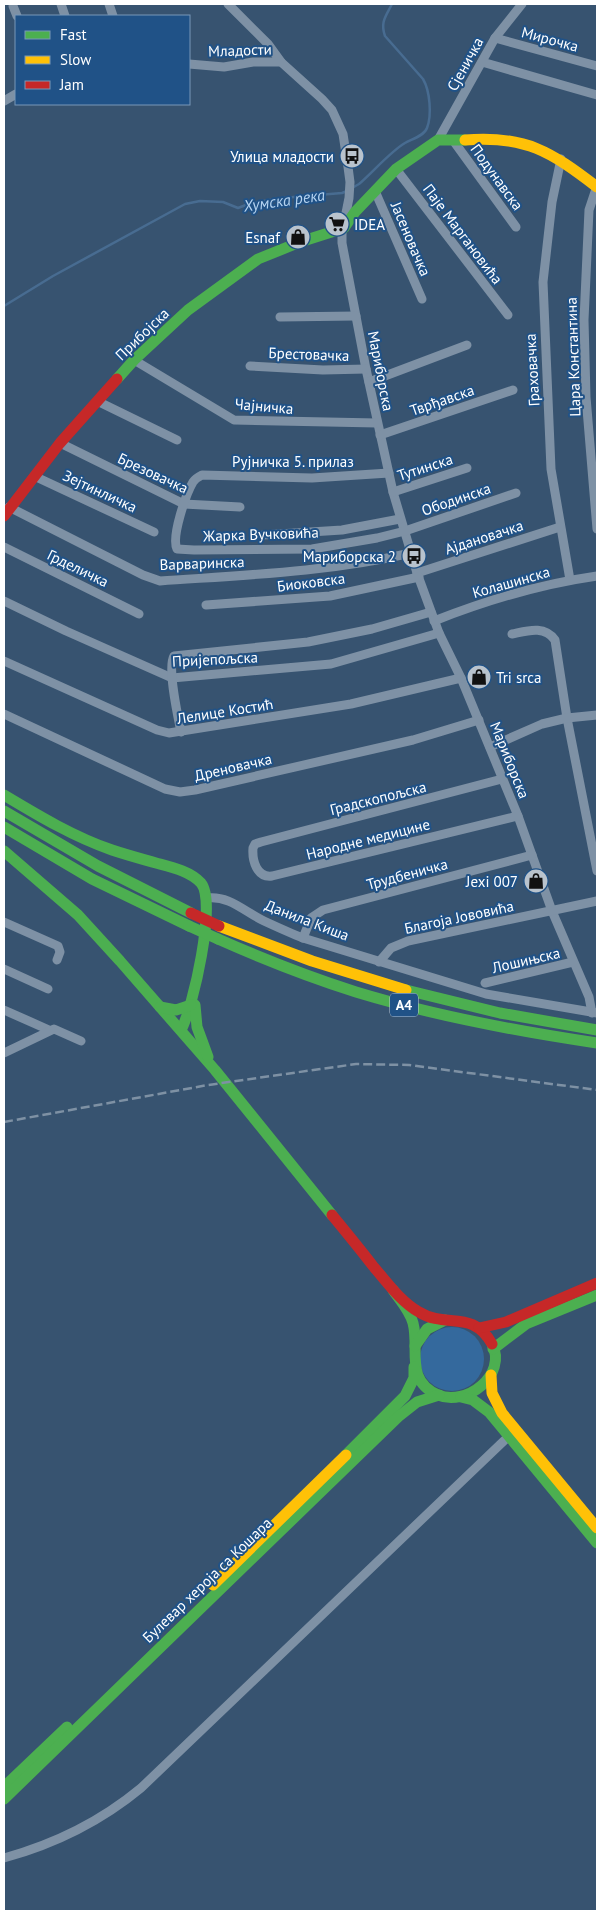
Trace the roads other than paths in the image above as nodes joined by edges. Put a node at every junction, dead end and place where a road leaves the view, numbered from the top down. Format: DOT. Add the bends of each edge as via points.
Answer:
graph roads {
  1 [pos="228,4"];
  2 [pos="522,4"];
  3 [pos="13,6"];
  4 [pos="17,15"];
  5 [pos="495,38"];
  6 [pos="281,62"];
  7 [pos="482,62"];
  8 [pos="190,64"];
  9 [pos="597,66"];
  10 [pos="15,95"];
  11 [pos="597,95"];
  12 [pos="4,101"];
  13 [pos="438,140"];
  14 [pos="455,143"];
  15 [pos="561,159"];
  16 [pos="396,169"];
  17 [pos="597,186"];
  18 [pos="376,191"];
  19 [pos="516,227"];
  20 [pos="344,228"];
  21 [pos="422,298"];
  22 [pos="508,315"];
  23 [pos="356,316"];
  24 [pos="280,317"];
  25 [pos="467,345"];
  26 [pos="134,360"];
  27 [pos="250,366"];
  28 [pos="366,369"];
  29 [pos="369,382"];
  30 [pos="513,390"];
  31 [pos="586,392"];
  32 [pos="597,392"];
  33 [pos="97,401"];
  34 [pos="377,423"];
  35 [pos="380,435"];
  36 [pos="177,440"];
  37 [pos="60,442"];
  38 [pos="467,468"];
  39 [pos="389,473"];
  40 [pos="34,476"];
  41 [pos="393,492"];
  42 [pos="516,494"];
  43 [pos="184,504"];
  44 [pos="240,507"];
  45 [pos="7,511"];
  46 [pos="400,519"];
  47 [pos="560,527"];
  48 [pos="597,529"];
  49 [pos="154,532"];
  50 [pos="405,532"];
  51 [pos="263,535"];
  52 [pos="4,547"];
  53 [pos="411,553"];
  54 [pos="418,575"];
  55 [pos="597,576"];
  56 [pos="570,580"];
  57 [pos="4,601"];
  58 [pos="206,605"];
  59 [pos="139,614"];
  60 [pos="432,616"];
  61 [pos="439,633"];
  62 [pos="512,634"];
  63 [pos="4,661"];
  64 [pos="172,678"];
  65 [pos="461,678"];
  66 [pos="4,714"];
  67 [pos="597,715"];
  68 [pos="567,718"];
  69 [pos="479,720"];
  70 [pos="181,732"];
  71 [pos="490,747"];
  72 [pos="502,779"];
  73 [pos="4,795"];
  74 [pos="4,811"];
  75 [pos="518,816"];
  76 [pos="4,827"];
  77 [pos="261,842"];
  78 [pos="4,851"];
  79 [pos="532,855"];
  80 [pos="597,871"];
  81 [pos="207,898"];
  82 [pos="597,901"];
  83 [pos="552,911"];
  84 [pos="4,922"];
  85 [pos="303,938"];
  86 [pos="57,960"];
  87 [pos="379,962"];
  88 [pos="573,962"];
  89 [pos="4,969"];
  90 [pos="485,983"];
  91 [pos="48,989"];
  92 [pos="194,989"];
  93 [pos="191,1005"];
  94 [pos="160,1007"];
  95 [pos="4,1010"];
  96 [pos="595,1013"];
  97 [pos="49,1030"];
  98 [pos="181,1030"];
  99 [pos="597,1030"];
  100 [pos="81,1041"];
  101 [pos="597,1043"];
  102 [pos="4,1053"];
  103 [pos="215,1070"];
  104 [pos="597,1283"];
  105 [pos="393,1290"];
  106 [pos="597,1295"];
  107 [pos="449,1319"];
  108 [pos="479,1328"];
  109 [pos="415,1347"];
  110 [pos="494,1350"];
  111 [pos="414,1367"];
  112 [pos="491,1375"];
  113 [pos="439,1395"];
  114 [pos="462,1397"];
  115 [pos="510,1435"];
  116 [pos="597,1528"];
  117 [pos="597,1543"];
  118 [pos="4,1787"];
  119 [pos="4,1799"];
  120 [pos="4,1858"];
  1 -- 6 [label="street" via="268,44"];
  2 -- 5 [label="street, Сјеничка"];
  3 -- 4 [label="street"];
  5 -- 7 [label="street, Сјеничка"];
  5 -- 9 [label="street, Мирочка"];
  6 -- 8 [label="street, Младости" via="224,67"];
  6 -- 20 [label="street, Младости" via="332,110 343,134 350,182"];
  7 -- 11 [label="street"];
  7 -- 13 [label="street, Сјеничка"];
  10 -- 12 [label="street"];
  13 -- 14 [label="main road"];
  13 -- 16 [label="main road"];
  14 -- 15 [label="main road" via="488,139 526,143"];
  14 -- 19 [label="street, Подунавска"];
  15 -- 17 [label="main road"];
  15 -- 47 [label="street, Граховачка" via="542,282 551,469"];
  16 -- 18 [label="main road"];
  16 -- 22 [label="street, Паје Маргановића"];
  17 -- 31 [label="street, Цара Константина" via="589,210 586,260"];
  18 -- 20 [label="main road"];
  18 -- 21 [label="street, Јасеновачка"];
  20 -- 23 [label="street, Мариборска" via="342,243"];
  20 -- 26 [label="main road, Прибојска" via="258,259 188,310"];
  23 -- 24 [label="street"];
  23 -- 28 [label="street, Мариборска"];
  25 -- 29 [label="street"];
  26 -- 33 [label="main road, Прибојска"];
  26 -- 34 [label="street, Чајничка" via="234,420"];
  27 -- 28 [label="street, Брестовачка"];
  28 -- 29 [label="street, Мариборска"];
  29 -- 34 [label="street, Мариборска"];
  30 -- 35 [label="street, Тврђавска"];
  31 -- 32 [label="street"];
  31 -- 48 [label="street, Цара Константина"];
  33 -- 36 [label="street"];
  33 -- 37 [label="main road, Прибојска"];
  34 -- 35 [label="street, Мариборска"];
  35 -- 39 [label="street, Мариборска"];
  37 -- 40 [label="main road, Прибојска"];
  37 -- 43 [label="street, Брезовачка"];
  38 -- 41 [label="street, Тутинска"];
  39 -- 41 [label="street, Мариборска"];
  39 -- 43 [label="street, Рујничка 5. прилаз" via="312,478 202,475 192,483"];
  40 -- 45 [label="main road, Прибојска"];
  40 -- 49 [label="street, Зејтинличка"];
  41 -- 46 [label="street, Мариборска"];
  42 -- 50 [label="street, Ободинска"];
  43 -- 44 [label="street, Брезовачка"];
  43 -- 50 [label="street, Жарка Вучковића" via="174,540 176,548 312,548"];
  45 -- 53 [label="street, Варваринска" via="160,581 310,571"];
  46 -- 50 [label="street, Мариборска"];
  46 -- 51 [label="street" via="342,530"];
  47 -- 54 [label="street, Ајдановачка"];
  47 -- 56 [label="street, Граховачка"];
  50 -- 53 [label="street, Мариборска"];
  52 -- 59 [label="street, Грделичка"];
  53 -- 54 [label="street, Мариборска"];
  54 -- 58 [label="street, Биоковска" via="330,596"];
  54 -- 60 [label="street, Мариборска"];
  55 -- 56 [label="street, Колашинска"];
  56 -- 60 [label="street, Колашинска"];
  57 -- 64 [label="street, Пријепољска"];
  60 -- 61 [label="street, Мариборска"];
  60 -- 64 [label="street, Колашинска" via="308,642 174,656"];
  61 -- 64 [label="street, Пријепољска" via="331,664"];
  61 -- 65 [label="street, Мариборска"];
  62 -- 68 [label="street" via="540,630 552,636 557,646"];
  63 -- 70 [label="street, Лелице Костић" via="157,730"];
  64 -- 70 [label="street"];
  65 -- 69 [label="street, Мариборска"];
  65 -- 70 [label="street, Лелице Костић" via="351,704"];
  66 -- 69 [label="street, Дреновачка" via="166,789 180,792 413,740"];
  67 -- 68 [label="street"];
  68 -- 71 [label="street" via="542,724"];
  68 -- 80 [label="street"];
  69 -- 71 [label="street, Мариборска"];
  71 -- 72 [label="street, Мариборска"];
  72 -- 75 [label="street, Мариборска"];
  72 -- 77 [label="street, Градскопољска"];
  73 -- 81 [label="main road" via="102,847 192,876 203,886"];
  74 -- 99 [label="main road, A4, bridge" via="98,866 191,913 310,961 413,994 493,1013"];
  75 -- 77 [label="street, Народне медицине" via="269,877 262,875 255,864 253,848"];
  75 -- 79 [label="street, Мариборска"];
  76 -- 101 [label="main road, A4, bridge" via="99,883 188,926 292,969 392,1002 488,1025"];
  78 -- 94 [label="main road" via="78,915"];
  79 -- 83 [label="street, Мариборска"];
  79 -- 85 [label="street, Трудбеничка" via="323,910 311,918"];
  81 -- 85 [label="street, Данила Киша" via="226,900"];
  81 -- 92 [label="main road"];
  82 -- 83 [label="street, Благоја Јововића"];
  83 -- 87 [label="street, Благоја Јововића" via="408,942 391,948"];
  83 -- 88 [label="street, Мариборска"];
  84 -- 86 [label="street" via="58,946"];
  85 -- 87 [label="street, Данила Киша"];
  87 -- 96 [label="street, Данила Киша" via="486,994"];
  88 -- 90 [label="street, Лошињска"];
  88 -- 96 [label="street, Мариборска"];
  89 -- 91 [label="street"];
  92 -- 93 [label="main road"];
  92 -- 103 [label="main road" via="196,1027"];
  93 -- 94 [label="main road" via="174,1011"];
  93 -- 98 [label="main road"];
  94 -- 98 [label="main road"];
  95 -- 97 [label="street"];
  97 -- 100 [label="street" via="54,1029"];
  97 -- 102 [label="street"];
  98 -- 103 [label="main road"];
  103 -- 105 [label="main road"];
  104 -- 108 [label="main road" via="506,1322"];
  105 -- 107 [label="main road" via="419,1312"];
  105 -- 109 [label="main road" via="413,1322"];
  106 -- 110 [label="main road" via="526,1324"];
  107 -- 108 [label="main road" via="466,1321"];
  107 -- 109 [label="main road" via="431,1325"];
  108 -- 110 [label="main road"];
  109 -- 111 [label="main road"];
  110 -- 112 [label="main road"];
  111 -- 113 [label="main road" via="425,1386"];
  111 -- 118 [label="main road, Булевар хероја са Кошара" via="414,1378 405,1396 374,1428"];
  112 -- 114 [label="main road" via="478,1390"];
  112 -- 116 [label="main road" via="492,1392 502,1413"];
  113 -- 114 [label="main road"];
  113 -- 119 [label="main road, Булевар хероја са Кошара" via="418,1402 398,1417"];
  114 -- 115 [label="main road" via="484,1407"];
  115 -- 117 [label="main road"];
  115 -- 120 [label="street" via="130,1797 64,1838"];
}
